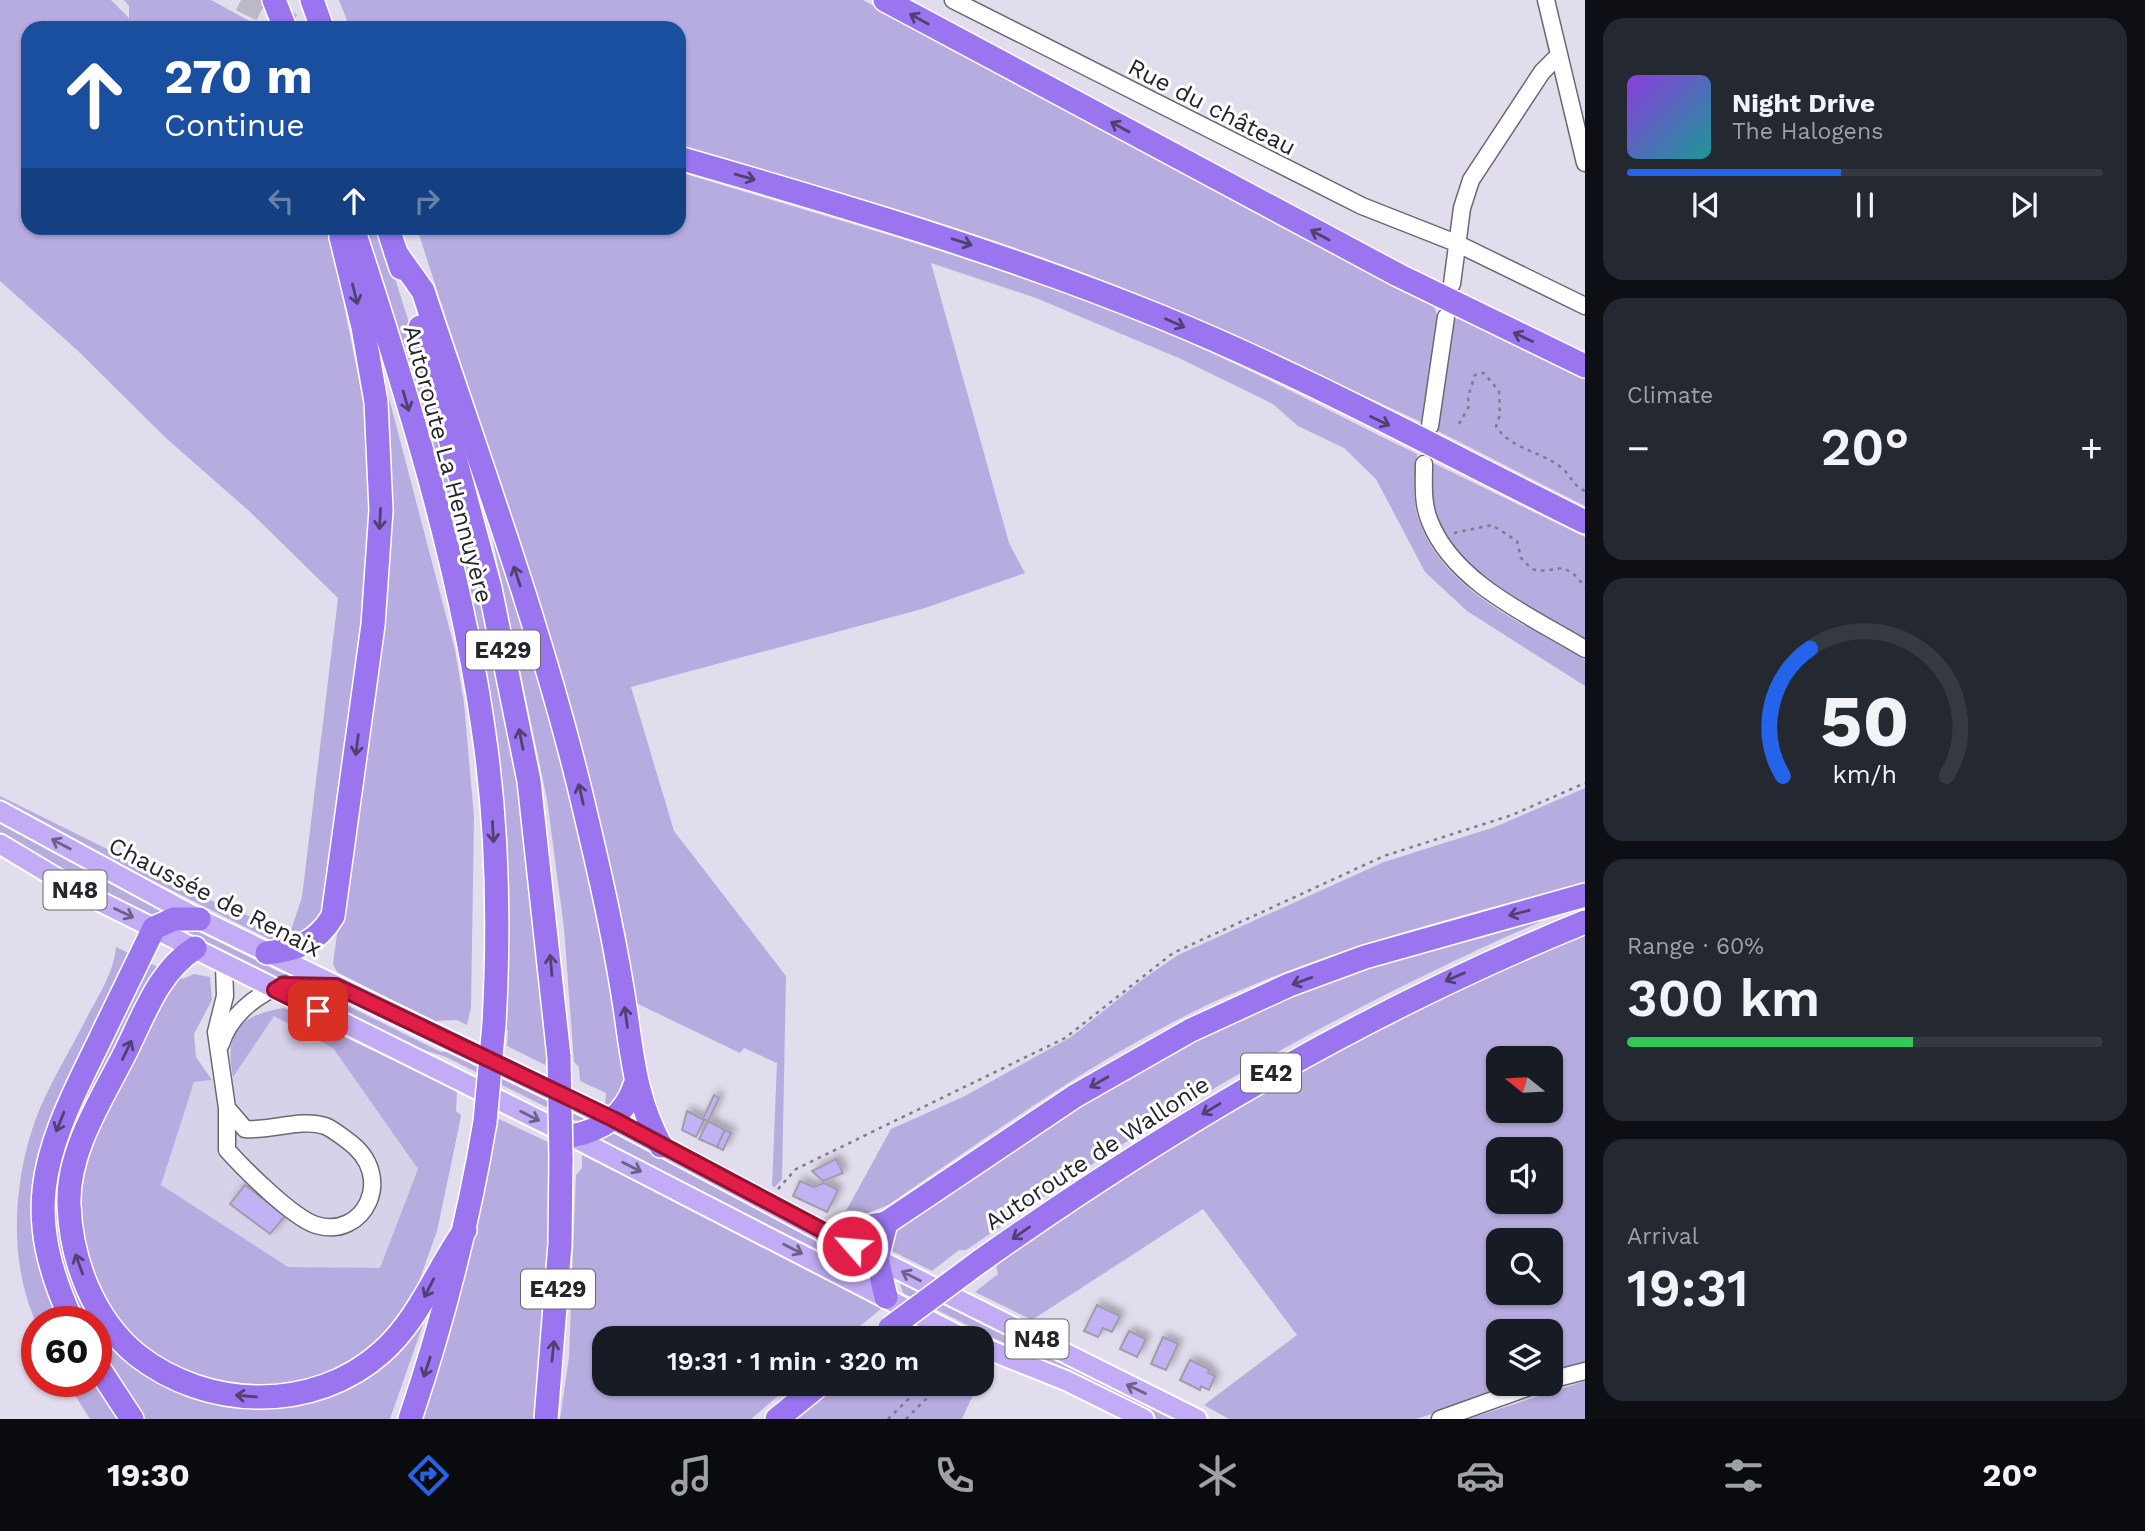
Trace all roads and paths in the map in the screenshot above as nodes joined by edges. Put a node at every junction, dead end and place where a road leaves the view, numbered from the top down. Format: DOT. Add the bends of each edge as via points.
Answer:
graph roads {
  1 [pos="274,0"];
  2 [pos="312,0"];
  3 [pos="885,0"];
  4 [pos="953,0"];
  5 [pos="1546,0"];
  6 [pos="282,21"];
  7 [pos="320,21"];
  8 [pos="1559,55"];
  9 [pos="686,160"];
  10 [pos="1585,163"];
  11 [pos="340,235"];
  12 [pos="355,235"];
  13 [pos="390,235"];
  14 [pos="1456,243"];
  15 [pos="396,253"];
  16 [pos="1452,284"];
  17 [pos="1585,306"];
  18 [pos="1446,317"];
  19 [pos="1585,366"];
  20 [pos="1459,424"];
  21 [pos="1430,426"];
  22 [pos="1424,464"];
  23 [pos="1585,491"];
  24 [pos="1585,522"];
  25 [pos="1438,539"];
  26 [pos="1578,577"];
  27 [pos="1585,577"];
  28 [pos="1585,587"];
  29 [pos="1585,649"];
  30 [pos="1585,783"];
  31 [pos="0,811"];
  32 [pos="0,844"];
  33 [pos="1585,895"];
  34 [pos="199,919"];
  35 [pos="1585,922"];
  36 [pos="155,929"];
  37 [pos="195,948"];
  38 [pos="267,953"];
  39 [pos="224,964"];
  40 [pos="336,986"];
  41 [pos="275,990"];
  42 [pos="218,1053"];
  43 [pos="635,1085"];
  44 [pos="227,1108"];
  45 [pos="613,1119"];
  46 [pos="571,1136"];
  47 [pos="661,1146"];
  48 [pos="766,1202"];
  49 [pos="886,1223"];
  50 [pos="465,1230"];
  51 [pos="827,1234"];
  52 [pos="877,1259"];
  53 [pos="886,1297"];
  54 [pos="65,1306"];
  55 [pos="895,1326"];
  56 [pos="941,1326"];
  57 [pos="994,1352"];
  58 [pos="1585,1371"];
  59 [pos="1563,1377"];
  60 [pos="112,1388"];
  61 [pos="805,1396"];
  62 [pos="912,1396"];
  63 [pos="929,1396"];
  64 [pos="1504,1396"];
  65 [pos="132,1419"];
  66 [pos="410,1419"];
  67 [pos="546,1419"];
  68 [pos="777,1419"];
  69 [pos="888,1419"];
  70 [pos="905,1419"];
  71 [pos="1144,1419"];
  72 [pos="1197,1419"];
  73 [pos="1440,1419"];
  1 -- 6 [label="highway"];
  2 -- 7 [label="highway"];
  19 -- 3 [label="highway, one-way" via="1362,257"];
  4 -- 14 [label="street, Rue du château" via="1362,206"];
  5 -- 8 [label="street"];
  8 -- 10 [label="street"];
  8 -- 14 [label="street" via="1542,72 1471,180"];
  9 -- 24 [label="highway, one-way" via="968,244 1163,317"];
  11 -- 38 [label="highway, one-way" via="363,327 380,435 381,510 373,625 333,916 310,943"];
  12 -- 50 [label="highway, Autoroute La Hennuyère / E429, one-way, bridge" via="388,335 458,597 477,692 493,825 497,908 494,1024 485,1122"];
  13 -- 15 [label="highway, Autoroute La Hennuyère / E429"];
  14 -- 16 [label="street"];
  14 -- 17 [label="street, Rue du château"];
  43 -- 15 [label="highway, one-way" via="605,896 556,705 423,291"];
  67 -- 15 [label="highway, Autoroute La Hennuyère / E429, one-way, bridge" via="556,1313 559,1057 529,781 493,601"];
  18 -- 21 [label="street"];
  20 -- 23 [label="path" via="1469,406 1475,375 1484,373 1499,391 1496,425 1501,434 1539,452 1564,470 1573,486"];
  22 -- 25 [label="street" via="1423,498"];
  25 -- 26 [label="path" via="1492,525 1517,541 1521,558 1532,569 1563,567"];
  25 -- 29 [label="street" via="1464,571"];
  26 -- 27 [label="path"];
  26 -- 28 [label="path"];
  30 -- 48 [label="path" via="1511,815 1384,856 1173,953 1065,1038 796,1169"];
  34 -- 31 [label="main road, Chaussée de Renaix / N48, one-way"];
  32 -- 36 [label="main road, N48, one-way"];
  33 -- 49 [label="highway, one-way" via="1365,957 1289,985 1191,1031 1075,1096"];
  34 -- 36 [label="highway" via="174,919"];
  34 -- 38 [label="main road, Chaussée de Renaix / N48"];
  35 -- 55 [label="highway, Autoroute de Wallonie / E42, one-way, bridge" via="1439,984 1296,1058 1144,1149"];
  36 -- 37 [label="main road, N48"];
  36 -- 54 [label="highway, one-way" via="60,1121 48,1156 43,1233 49,1268"];
  37 -- 39 [label="main road, N48"];
  50 -- 37 [label="highway, one-way" via="407,1327 380,1354 321,1388 285,1397 209,1391 171,1377 136,1354 90,1295 72,1245 72,1170 83,1137 164,976"];
  38 -- 40 [label="main road, Chaussée de Renaix / N48"];
  39 -- 41 [label="main road, N48"];
  39 -- 42 [label="street" via="227,979 216,1032"];
  40 -- 41 [label="street" via="283,985"];
  40 -- 45 [label="main road, Chaussée de Renaix / N48"];
  41 -- 42 [label="street" via="237,1013 225,1029"];
  41 -- 46 [label="main road, N48, one-way"];
  42 -- 44 [label="street"];
  43 -- 45 [label="highway" via="630,1102"];
  43 -- 47 [label="highway"];
  44 -- 44 [label="street" via="227,1150 295,1212 316,1225 330,1227 343,1225 367,1207 374,1177 371,1166 356,1146 335,1131 309,1125 245,1129"];
  45 -- 46 [label="highway"];
  45 -- 47 [label="main road, Chaussée de Renaix / N48"];
  46 -- 53 [label="main road, N48, one-way"];
  47 -- 48 [label="main road, Chaussée de Renaix / N48"];
  48 -- 51 [label="main road, Chaussée de Renaix / N48"];
  49 -- 51 [label="highway"];
  49 -- 52 [label="highway"];
  50 -- 66 [label="highway, Autoroute La Hennuyère / E429, one-way"];
  51 -- 52 [label="main road, Chaussée de Renaix / N48"];
  52 -- 53 [label="highway"];
  72 -- 52 [label="main road, Chaussée de Renaix / N48, one-way"];
  53 -- 56 [label="main road, N48"];
  57 -- 71 [label="main road, N48"];
  58 -- 59 [label="street"];
  60 -- 65 [label="highway"];
  61 -- 68 [label="highway"];
  62 -- 69 [label="path"];
  63 -- 70 [label="path"];
  64 -- 73 [label="street"];
}
